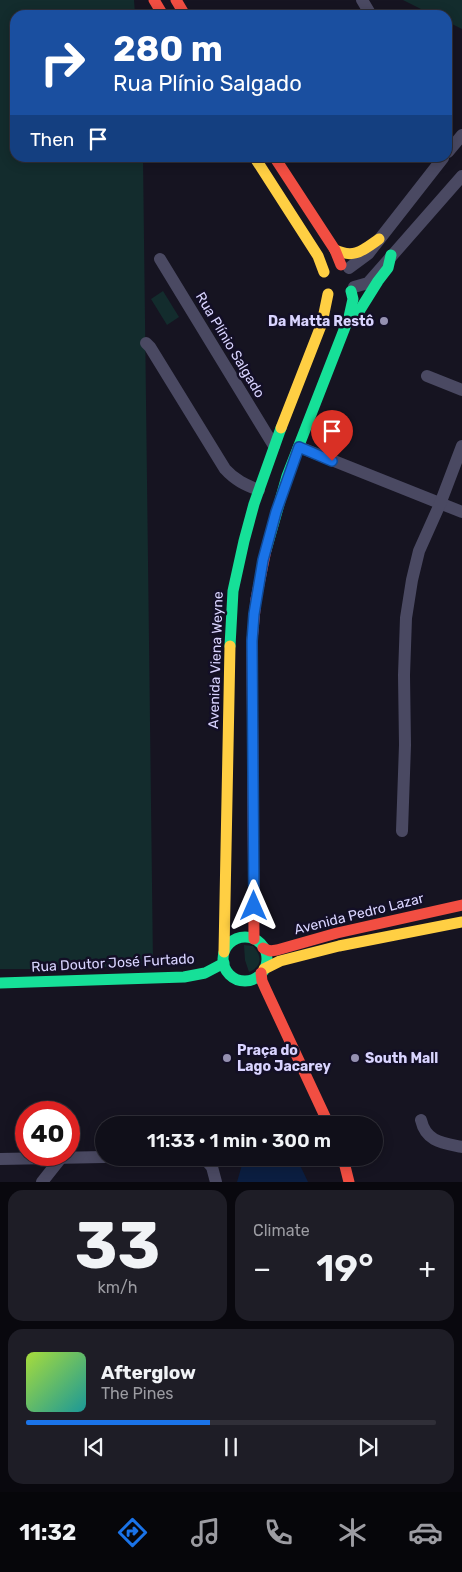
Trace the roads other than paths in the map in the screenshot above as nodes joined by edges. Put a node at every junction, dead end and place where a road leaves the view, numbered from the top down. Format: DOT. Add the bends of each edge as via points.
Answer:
graph roads {
  1 [pos="258,162"];
  2 [pos="278,162"];
  3 [pos="441,162"];
  4 [pos="462,176"];
  5 [pos="379,238"];
  6 [pos="334,250"];
  7 [pos="392,255"];
  8 [pos="160,258"];
  9 [pos="345,266"];
  10 [pos="324,272"];
  11 [pos="352,289"];
  12 [pos="336,296"];
  13 [pos="343,333"];
  14 [pos="146,343"];
  15 [pos="427,376"];
  16 [pos="462,390"];
  17 [pos="274,446"];
  18 [pos="462,446"];
  19 [pos="299,447"];
  20 [pos="259,490"];
  21 [pos="440,504"];
  22 [pos="265,510"];
  23 [pos="462,512"];
  24 [pos="244,541"];
  25 [pos="268,544"];
  26 [pos="402,831"];
  27 [pos="462,905"];
  28 [pos="412,916"];
  29 [pos="462,922"];
  30 [pos="416,932"];
  31 [pos="254,939"];
  32 [pos="264,948"];
  33 [pos="224,958"];
  34 [pos="263,971"];
  35 [pos="0,983"];
  36 [pos="325,1116"];
  37 [pos="420,1120"];
  38 [pos="462,1148"];
  39 [pos="95,1157"];
  40 [pos="80,1158"];
  41 [pos="0,1159"];
  42 [pos="15,1159"];
  43 [pos="55,1166"];
  44 [pos="211,1166"];
  45 [pos="345,1166"];
  46 [pos="42,1182"];
  47 [pos="216,1182"];
  48 [pos="349,1182"];
  1 -- 10 [label="street" via="318,256"];
  2 -- 6 [label="street"];
  3 -- 5 [label="street"];
  4 -- 7 [label="street"];
  5 -- 6 [label="street" via="352,255"];
  5 -- 9 [label="street" via="368,254"];
  6 -- 9 [label="street"];
  7 -- 11 [label="street" via="368,283"];
  7 -- 13 [label="street" via="388,268"];
  8 -- 17 [label="street, Rua Plínio Salgado"];
  9 -- 10 [label="street" via="335,265"];
  9 -- 11 [label="street" via="354,279"];
  10 -- 12 [label="street" via="324,290"];
  11 -- 12 [label="street" via="347,295"];
  11 -- 13 [label="street, Avenida Viena Weyne" via="351,309"];
  12 -- 17 [label="street, Avenida Viena Weyne" via="322,323"];
  13 -- 19 [label="street, Avenida Viena Weyne"];
  14 -- 20 [label="street" via="225,469 240,483"];
  15 -- 16 [label="street"];
  17 -- 20 [label="street, Avenida Viena Weyne"];
  18 -- 21 [label="street"];
  19 -- 21 [label="street"];
  19 -- 22 [label="street, Avenida Viena Weyne"];
  20 -- 22 [label="street, Avenida Viena Weyne"];
  21 -- 23 [label="street"];
  21 -- 26 [label="street" via="419,551 406,618"];
  22 -- 24 [label="street, Avenida Viena Weyne"];
  22 -- 25 [label="street, Avenida Viena Weyne"];
  24 -- 25 [label="street" via="258,537"];
  24 -- 33 [label="street, Avenida Viena Weyne" via="233,591 230,627"];
  25 -- 31 [label="street, Avenida Viena Weyne" via="256,594 252,641"];
  27 -- 28 [label="street, Avenida Pedro Lazar"];
  28 -- 30 [label="street"];
  28 -- 32 [label="street, Avenida Pedro Lazar" via="278,950"];
  29 -- 30 [label="street, Avenida Pedro Lazar"];
  30 -- 34 [label="street, Avenida Pedro Lazar" via="297,956 276,962"];
  31 -- 32 [label="street"];
  31 -- 33 [label="street" via="231,942"];
  32 -- 34 [label="street" via="267,960"];
  33 -- 34 [label="street" via="229,974 239,980 251,980"];
  33 -- 35 [label="street, Rua Doutor José Furtado" via="209,972 184,977"];
  34 -- 36 [label="street" via="262,981"];
  37 -- 38 [label="street" via="427,1135"];
  39 -- 40 [label="street"];
  41 -- 42 [label="street"];
  43 -- 46 [label="street"];
  44 -- 47 [label="street"];
  45 -- 48 [label="street"];
}
